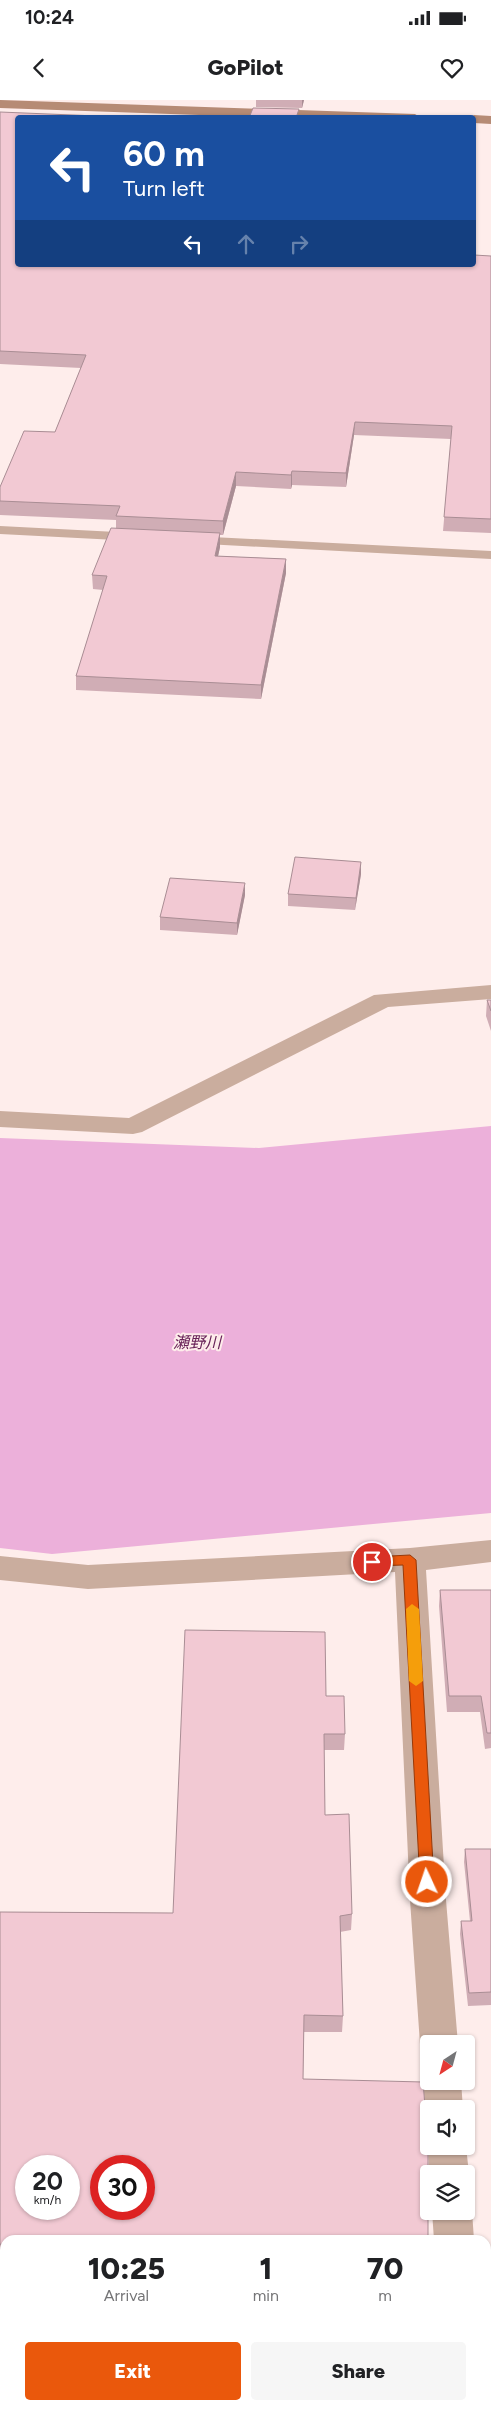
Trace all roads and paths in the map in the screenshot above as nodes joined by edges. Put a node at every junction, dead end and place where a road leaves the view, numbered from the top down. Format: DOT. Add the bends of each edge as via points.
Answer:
graph roads {
  1 [pos="0,104"];
  2 [pos="326,115"];
  3 [pos="476,119"];
  4 [pos="491,120"];
  5 [pos="0,530"];
  6 [pos="148,538"];
  7 [pos="178,540"];
  8 [pos="491,555"];
  9 [pos="491,992"];
  10 [pos="0,1119"];
  11 [pos="491,1551"];
  12 [pos="410,1560"];
  13 [pos="0,1568"];
  14 [pos="438,2035"];
  15 [pos="453,2220"];
  16 [pos="454,2235"];
  1 -- 2 [label="main road"];
  3 -- 4 [label="main road"];
  5 -- 6 [label="lane"];
  7 -- 8 [label="lane"];
  9 -- 10 [label="street" via="383,1000 133,1126"];
  11 -- 12 [label="street"];
  12 -- 13 [label="street" via="88,1577"];
  12 -- 14 [label="street"];
  15 -- 16 [label="street"];
}
